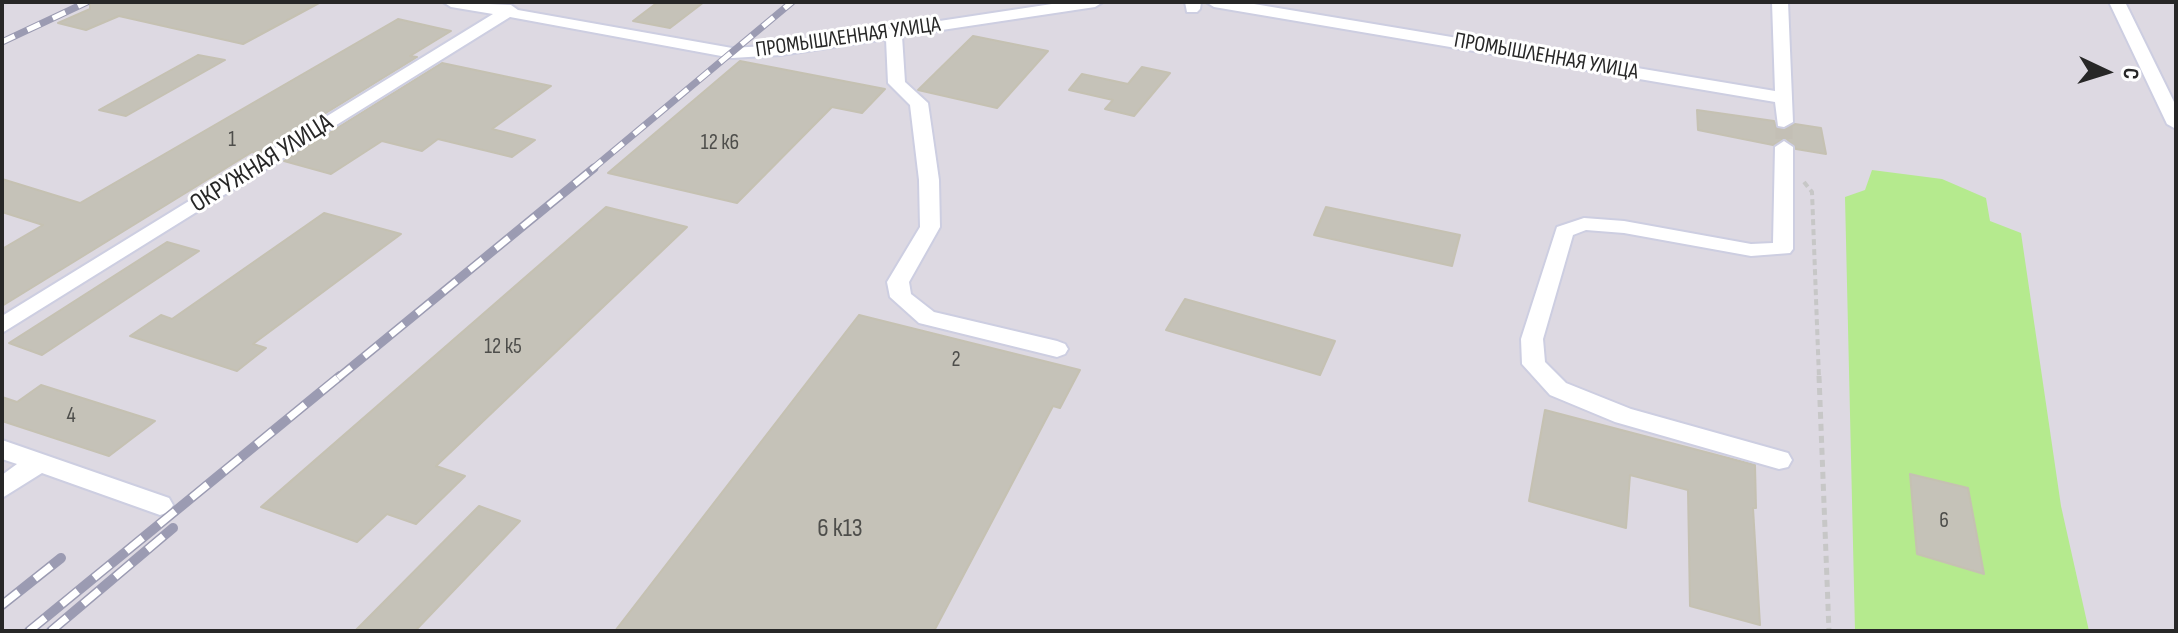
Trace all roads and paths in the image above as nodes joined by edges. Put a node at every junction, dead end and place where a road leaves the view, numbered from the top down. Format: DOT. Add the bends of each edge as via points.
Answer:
graph roads {
  1 [pos="451,2"];
  2 [pos="1095,2"];
  3 [pos="1214,2"];
  4 [pos="1780,2"];
  5 [pos="2117,2"];
  6 [pos="1064,4"];
  7 [pos="515,7"];
  8 [pos="894,33"];
  9 [pos="1784,98"];
  10 [pos="1784,122"];
  11 [pos="2176,124"];
  12 [pos="1784,151"];
  13 [pos="2,326"];
  14 [pos="1057,349"];
  15 [pos="2,449"];
  16 [pos="1779,460"];
  17 [pos="40,461"];
  18 [pos="2,488"];
  19 [pos="160,505"];
  20 [pos="1829,631"];
  1 -- 7 [label="street, ПРОМЫШЛЕННАЯ УЛИЦА"];
  2 -- 6 [label="street, ПРОМЫШЛЕННАЯ УЛИЦА"];
  3 -- 9 [label="street, ПРОМЫШЛЕННАЯ УЛИЦА"];
  4 -- 9 [label="street"];
  5 -- 11 [label="street"];
  6 -- 8 [label="street, ПРОМЫШЛЕННАЯ УЛИЦА"];
  7 -- 8 [label="street, ПРОМЫШЛЕННАЯ УЛИЦА" via="732,53"];
  7 -- 13 [label="street, ОКРУЖНАЯ УЛИЦА"];
  8 -- 14 [label="street" via="897,83 919,103 929,180 930,227 898,282 901,297 927,318"];
  9 -- 10 [label="street"];
  12 -- 16 [label="street" via="1783,249 1751,250 1624,227 1584,224 1564,231 1532,339 1534,364 1558,389 1624,416"];
  12 -- 20 [label="path" via="1812,192"];
  15 -- 17 [label="street"];
  17 -- 18 [label="street"];
  17 -- 19 [label="street"];
}
